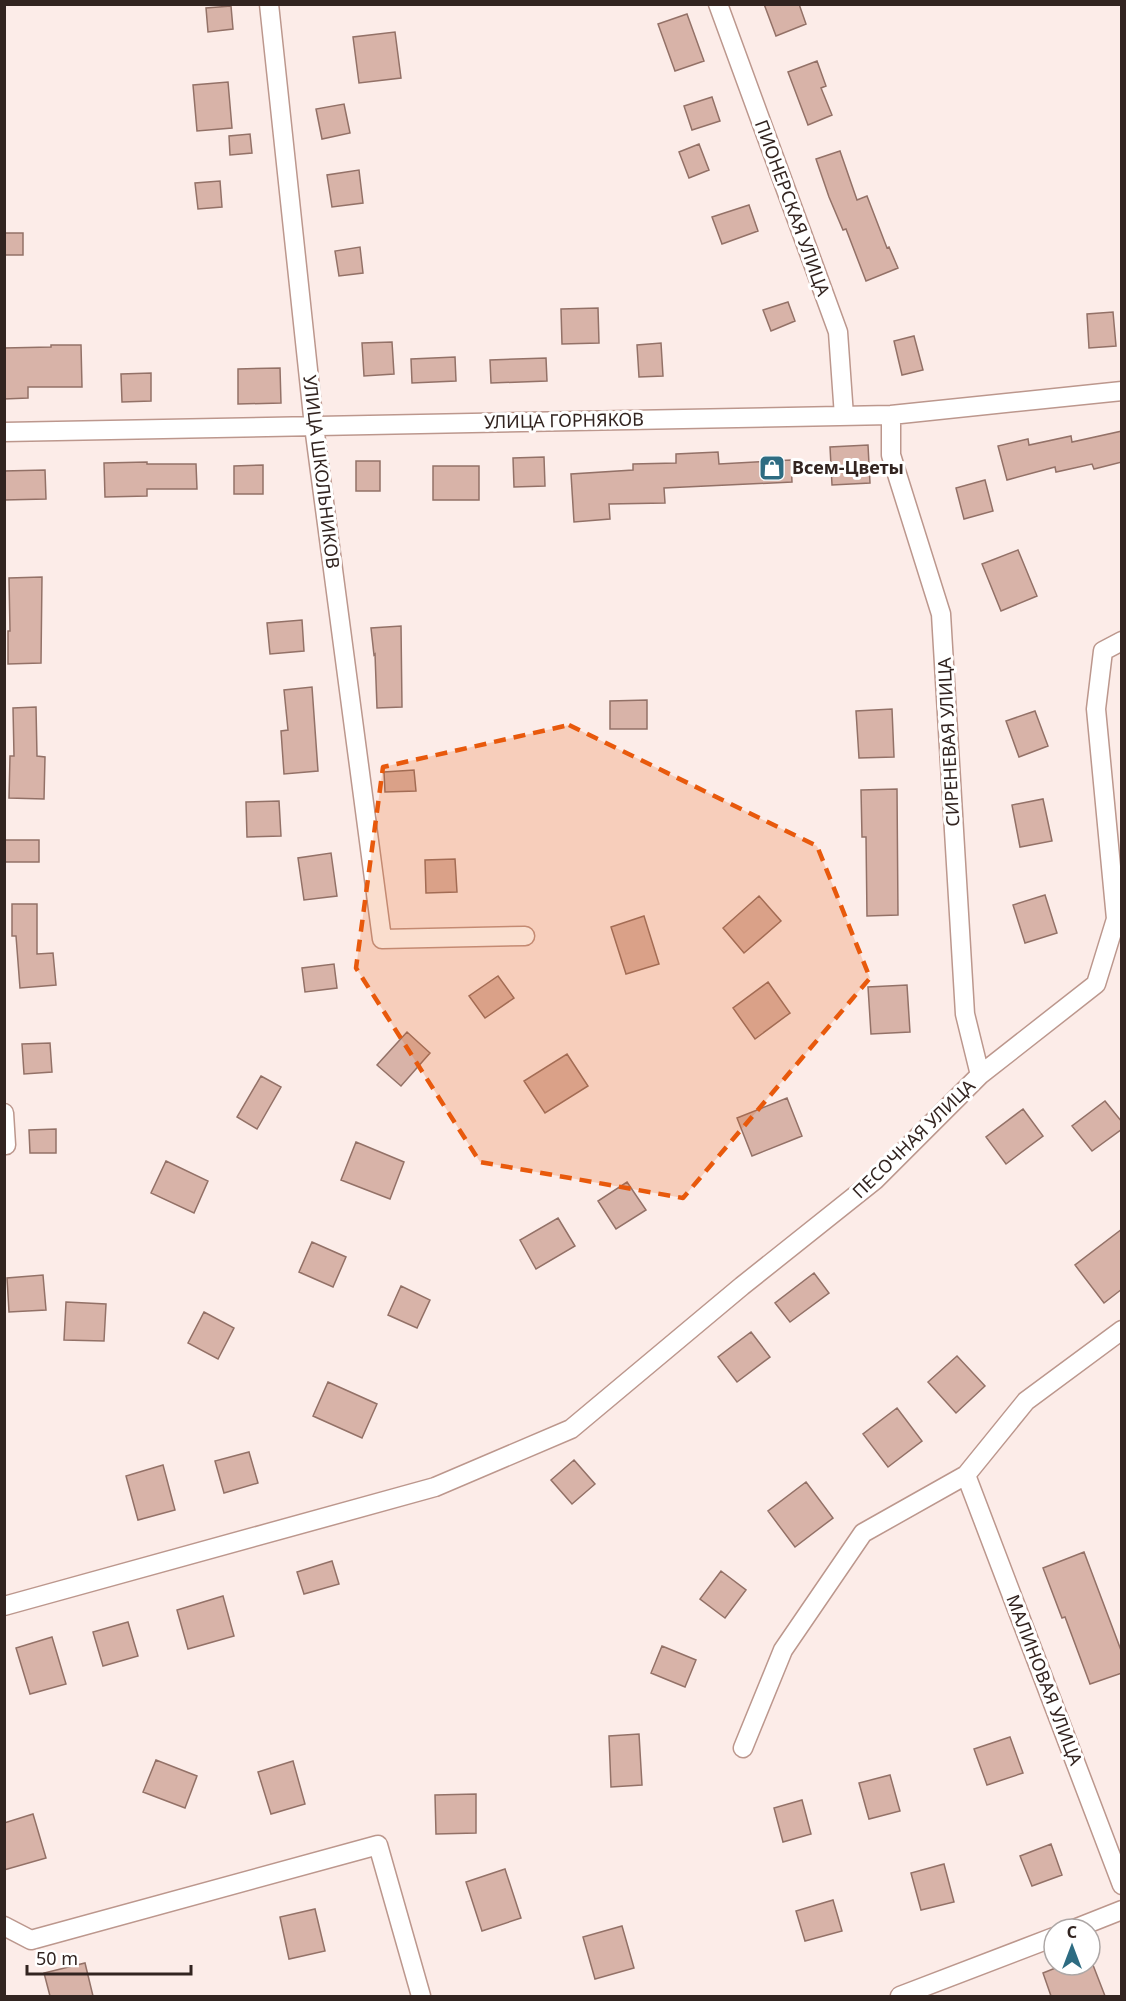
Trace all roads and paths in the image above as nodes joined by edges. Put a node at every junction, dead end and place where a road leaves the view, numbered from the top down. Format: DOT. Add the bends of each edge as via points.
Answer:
graph roads {
  1 [pos="269,4"];
  2 [pos="718,4"];
  3 [pos="1122,391"];
  4 [pos="891,415"];
  5 [pos="844,416"];
  6 [pos="314,426"];
  7 [pos="4,432"];
  8 [pos="1122,641"];
  9 [pos="525,936"];
  10 [pos="980,1075"];
  11 [pos="4,1113"];
  12 [pos="6,1145"];
  13 [pos="1122,1330"];
  14 [pos="966,1475"];
  15 [pos="4,1606"];
  16 [pos="743,1748"];
  17 [pos="1122,1885"];
  18 [pos="1122,1910"];
  19 [pos="1102,1918"];
  20 [pos="4,1926"];
  21 [pos="1042,1942"];
  22 [pos="421,1996"];
  23 [pos="900,1996"];
  1 -- 6 [label="street, УЛИЦА ШКОЛЬНИКОВ"];
  2 -- 5 [label="street, ПИОНЕРСКАЯ УЛИЦА" via="838,332"];
  3 -- 4 [label="street, УЛИЦА ГОРНЯКОВ"];
  4 -- 5 [label="street, УЛИЦА ГОРНЯКОВ"];
  4 -- 10 [label="street, СИРЕНЕВАЯ УЛИЦА" via="891,455 941,614 965,1014"];
  5 -- 6 [label="street, УЛИЦА ГОРНЯКОВ"];
  6 -- 7 [label="street, УЛИЦА ГОРНЯКОВ"];
  6 -- 9 [label="street, УЛИЦА ШКОЛЬНИКОВ" via="382,939"];
  8 -- 10 [label="street, ПЕСОЧНАЯ УЛИЦА" via="1103,651 1096,709 1116,919 1096,984"];
  10 -- 15 [label="street, ПЕСОЧНАЯ УЛИЦА" via="875,1180 571,1429 435,1487"];
  11 -- 12 [label="street"];
  13 -- 14 [label="street" via="1026,1401"];
  14 -- 16 [label="street" via="863,1533 783,1650"];
  14 -- 17 [label="street, МАЛИНОВАЯ УЛИЦА"];
  18 -- 19 [label="street"];
  20 -- 22 [label="street" via="31,1940 378,1845"];
  21 -- 23 [label="street"];
}
